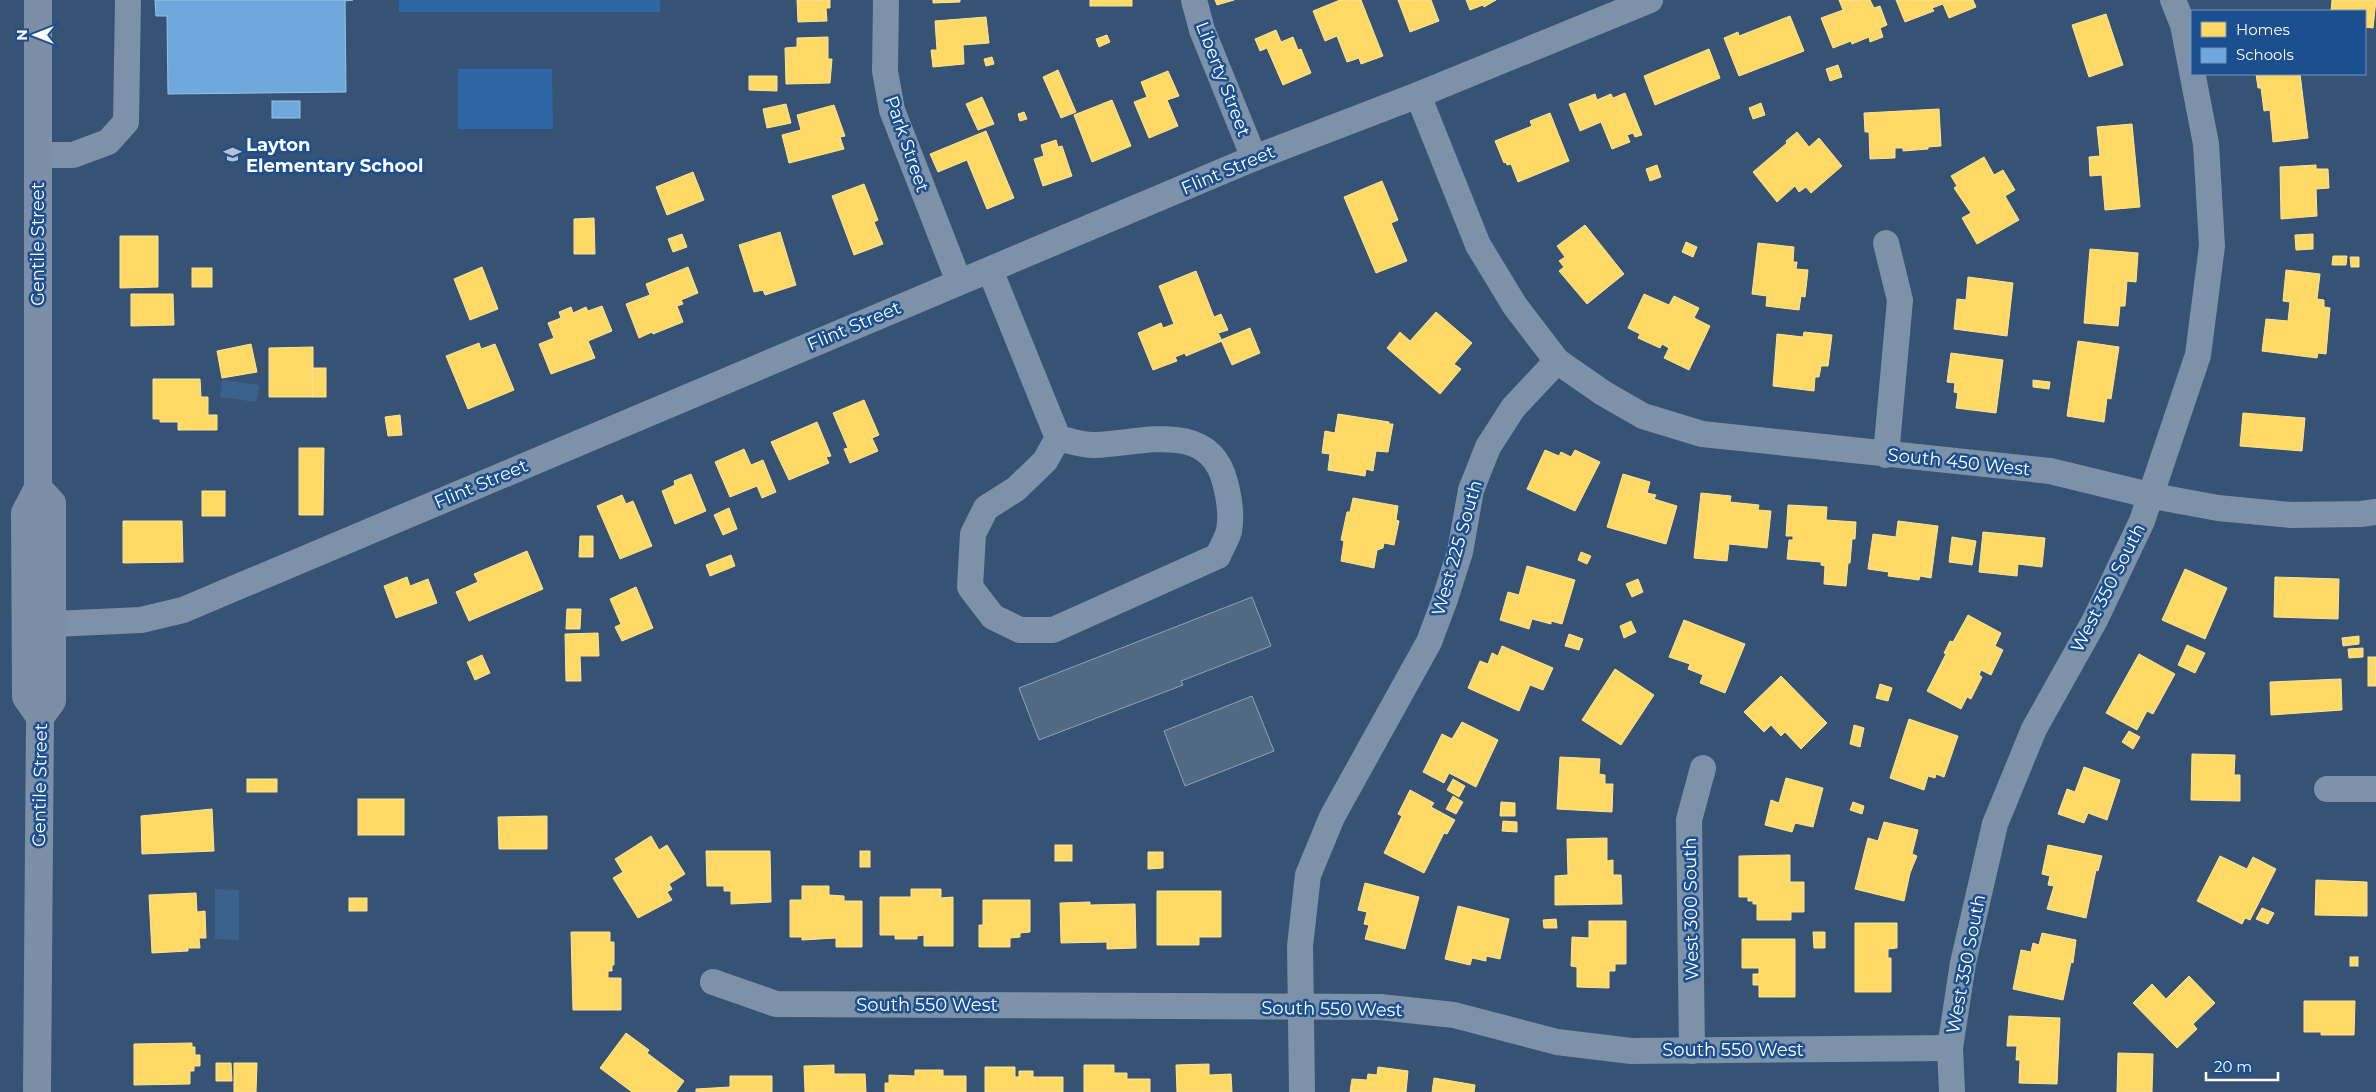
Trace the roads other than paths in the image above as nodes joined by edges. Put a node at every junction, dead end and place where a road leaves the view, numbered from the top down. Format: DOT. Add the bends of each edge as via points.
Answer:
graph roads {
  1 [pos="38,0"];
  2 [pos="128,0"];
  3 [pos="886,0"];
  4 [pos="1194,0"];
  5 [pos="1650,0"];
  6 [pos="2173,0"];
  7 [pos="2191,66"];
  8 [pos="2193,75"];
  9 [pos="1418,95"];
  10 [pos="38,155"];
  11 [pos="1254,158"];
  12 [pos="1886,242"];
  13 [pos="990,270"];
  14 [pos="959,282"];
  15 [pos="1557,361"];
  16 [pos="1058,438"];
  17 [pos="1886,455"];
  18 [pos="36,491"];
  19 [pos="2152,496"];
  20 [pos="2376,512"];
  21 [pos="53,624"];
  22 [pos="37,712"];
  23 [pos="1703,768"];
  24 [pos="2376,789"];
  25 [pos="2327,790"];
  26 [pos="713,982"];
  27 [pos="1301,1007"];
  28 [pos="1950,1048"];
  29 [pos="1692,1051"];
  30 [pos="36,1092"];
  31 [pos="1302,1092"];
  32 [pos="1952,1092"];
  1 -- 10 [label="main road, Gentile Street"];
  2 -- 10 [label="street" via="126,122 108,142 73,155"];
  3 -- 14 [label="street, Park Street" via="885,70 892,110"];
  4 -- 11 [label="street, Liberty Street" via="1202,30"];
  5 -- 9 [label="street, Flint Street"];
  6 -- 7 [label="street, West 350 South" via="2183,25"];
  8 -- 19 [label="street, West 350 South" via="2206,144 2212,246 2198,355"];
  9 -- 11 [label="street, Flint Street"];
  9 -- 15 [label="street" via="1478,245 1515,306"];
  10 -- 18 [label="main road, Gentile Street"];
  11 -- 13 [label="street, Flint Street"];
  12 -- 17 [label="street" via="1900,300"];
  13 -- 14 [label="street, Flint Street"];
  13 -- 16 [label="street"];
  14 -- 21 [label="street, Flint Street" via="183,610 141,620"];
  15 -- 17 [label="street, South 450 West" via="1643,416 1702,434"];
  15 -- 27 [label="street, West 225 South" via="1513,408 1488,447 1471,490 1460,552 1429,642 1332,817 1308,875 1300,946"];
  16 -- 16 [label="street" via="1094,445 1171,438 1206,450 1222,468 1230,497 1229,532 1218,556 1053,630 1020,630 993,617 970,587 973,534 986,508 1016,489 1045,461"];
  17 -- 19 [label="street, South 450 West" via="2050,471"];
  18 -- 21 [label="main road" via="52,504"];
  18 -- 22 [label="main road, Gentile Street" via="25,513 26,697"];
  19 -- 20 [label="street, South 450 West" via="2218,508 2291,515"];
  19 -- 28 [label="street, West 350 South" via="2095,620 2034,729 1995,824 1963,963"];
  21 -- 22 [label="main road" via="42,635"];
  22 -- 30 [label="main road, Gentile Street"];
  23 -- 29 [label="street, West 300 South" via="1689,820"];
  24 -- 25 [label="street"];
  26 -- 27 [label="street, South 550 West" via="776,1004"];
  27 -- 29 [label="street, South 550 West" via="1380,1007 1454,1016 1557,1042 1631,1051"];
  27 -- 31 [label="street, West 225 South"];
  28 -- 29 [label="street, South 550 West"];
  28 -- 32 [label="street, West 350 South"];
}
